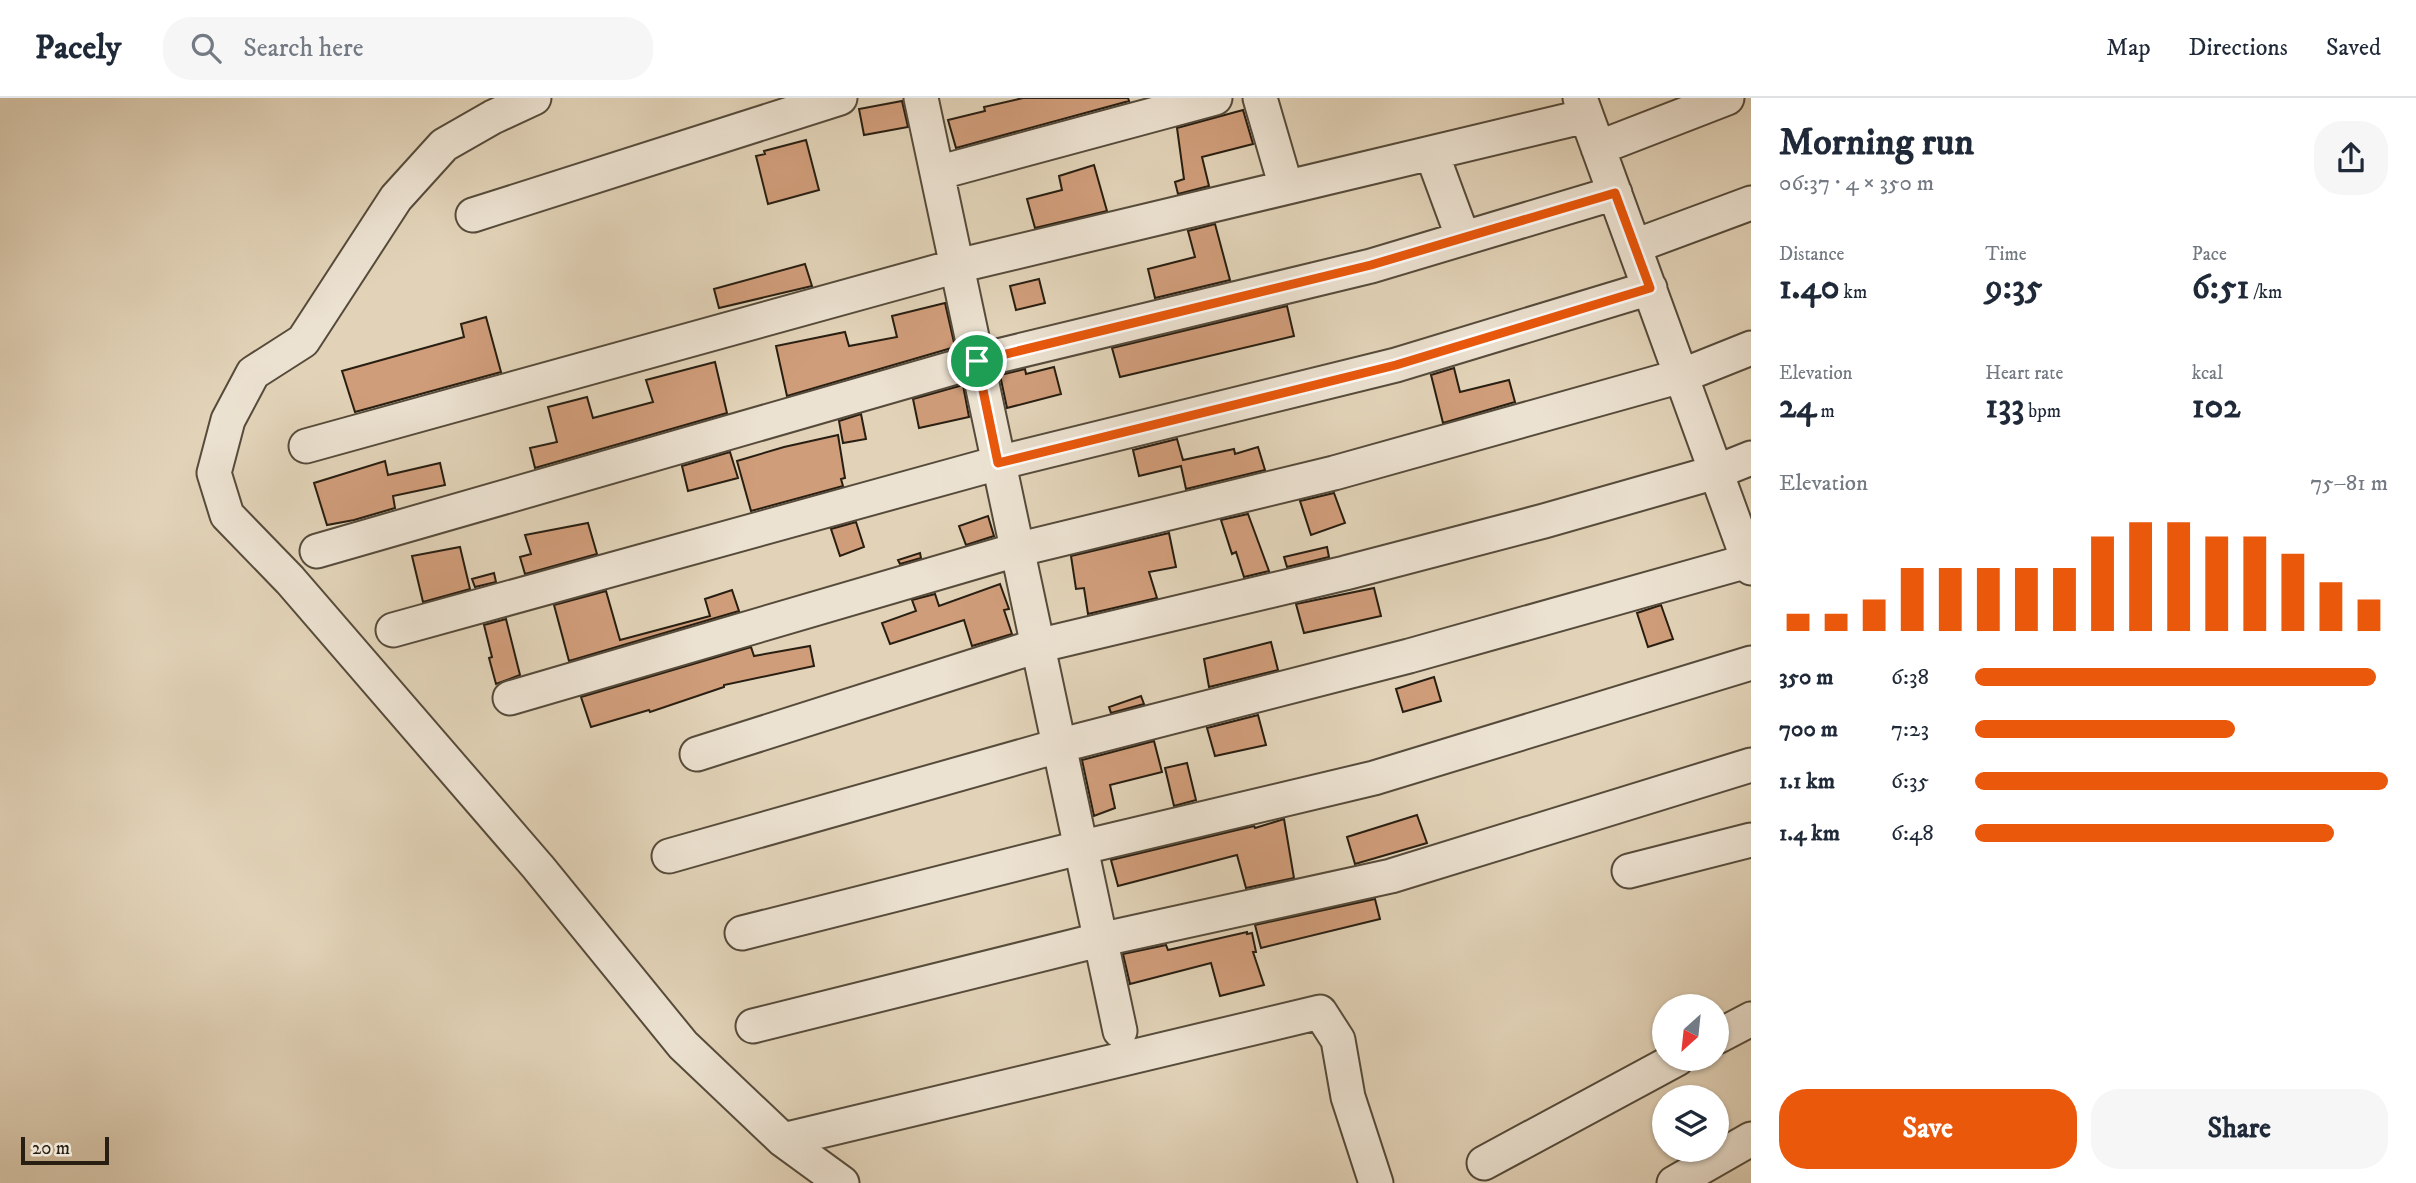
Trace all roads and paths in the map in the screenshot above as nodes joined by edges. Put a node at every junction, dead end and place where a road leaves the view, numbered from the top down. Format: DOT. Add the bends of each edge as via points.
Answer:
graph roads {
  1 [pos="534,98"];
  2 [pos="840,98"];
  3 [pos="921,98"];
  4 [pos="1215,98"];
  5 [pos="1260,98"];
  6 [pos="1727,98"];
  7 [pos="1583,107"];
  8 [pos="1598,148"];
  9 [pos="1432,154"];
  10 [pos="937,173"];
  11 [pos="1286,187"];
  12 [pos="1615,193"];
  13 [pos="1751,202"];
  14 [pos="473,215"];
  15 [pos="1463,238"];
  16 [pos="1635,246"];
  17 [pos="957,266"];
  18 [pos="1650,288"];
  19 [pos="1751,348"];
  20 [pos="977,361"];
  21 [pos="1681,376"];
  22 [pos="306,446"];
  23 [pos="1751,457"];
  24 [pos="998,463"];
  25 [pos="1716,471"];
  26 [pos="1016,550"];
  27 [pos="317,551"];
  28 [pos="1750,565"];
  29 [pos="393,630"];
  30 [pos="1037,646"];
  31 [pos="1751,663"];
  32 [pos="510,698"];
  33 [pos="1058,747"];
  34 [pos="697,754"];
  35 [pos="1751,765"];
  36 [pos="1751,840"];
  37 [pos="1079,848"];
  38 [pos="669,856"];
  39 [pos="1629,871"];
  40 [pos="742,933"];
  41 [pos="1099,940"];
  42 [pos="1751,1019"];
  43 [pos="753,1026"];
  44 [pos="1120,1031"];
  45 [pos="1729,1031"];
  46 [pos="1655,1071"];
  47 [pos="1751,1139"];
  48 [pos="783,1140"];
  49 [pos="1484,1163"];
  50 [pos="842,1183"];
  51 [pos="1376,1183"];
  52 [pos="1674,1183"];
  1 -- 48 [label="street" via="444,145 396,198 303,341 253,373 228,420 214,473 227,515 290,580 503,826 683,1045"];
  2 -- 14 [label="street"];
  3 -- 10 [label="street"];
  4 -- 10 [label="street"];
  5 -- 11 [label="street"];
  6 -- 8 [label="street"];
  7 -- 8 [label="street"];
  7 -- 9 [label="street"];
  8 -- 12 [label="street"];
  9 -- 11 [label="street"];
  9 -- 15 [label="street"];
  10 -- 17 [label="street"];
  11 -- 17 [label="street"];
  12 -- 15 [label="street"];
  12 -- 16 [label="street"];
  13 -- 16 [label="street"];
  15 -- 20 [label="street" via="1358,269"];
  16 -- 18 [label="street"];
  17 -- 20 [label="street"];
  17 -- 22 [label="street"];
  18 -- 21 [label="street"];
  18 -- 24 [label="street" via="1384,368"];
  19 -- 21 [label="street"];
  20 -- 24 [label="street"];
  20 -- 27 [label="street"];
  21 -- 25 [label="street"];
  21 -- 26 [label="street" via="1334,473"];
  23 -- 25 [label="street"];
  24 -- 26 [label="street"];
  24 -- 29 [label="street"];
  25 -- 28 [label="street"];
  25 -- 30 [label="street" via="1385,563"];
  26 -- 30 [label="street"];
  26 -- 32 [label="street"];
  28 -- 33 [label="street"];
  30 -- 33 [label="street"];
  30 -- 34 [label="street"];
  31 -- 37 [label="street" via="1374,778"];
  33 -- 37 [label="street"];
  33 -- 38 [label="street"];
  35 -- 41 [label="street" via="1391,876"];
  36 -- 39 [label="street"];
  37 -- 40 [label="street"];
  37 -- 41 [label="street"];
  41 -- 43 [label="street"];
  41 -- 44 [label="street"];
  42 -- 45 [label="street"];
  46 -- 49 [label="street"];
  47 -- 52 [label="street"];
  48 -- 50 [label="street"];
  48 -- 51 [label="street" via="1321,1012 1338,1040 1348,1097"];
}
